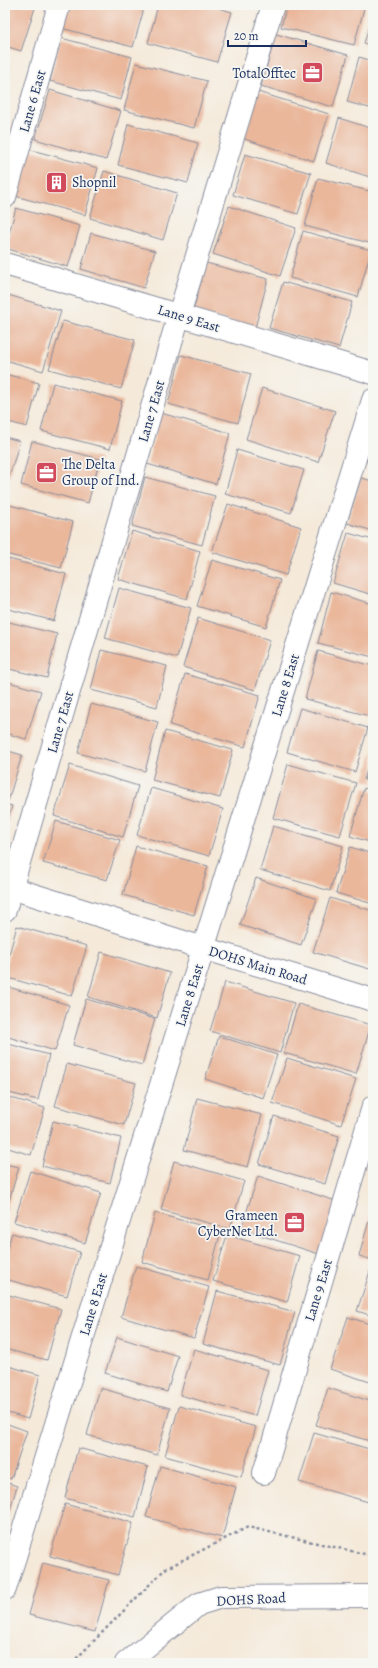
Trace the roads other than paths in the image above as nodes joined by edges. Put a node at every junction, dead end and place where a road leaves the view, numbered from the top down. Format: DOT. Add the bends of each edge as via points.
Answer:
graph roads {
  1 [pos="59,5"];
  2 [pos="272,5"];
  3 [pos="5,196"];
  4 [pos="5,264"];
  5 [pos="179,315"];
  6 [pos="373,373"];
  7 [pos="373,400"];
  8 [pos="8,886"];
  9 [pos="5,910"];
  10 [pos="203,948"];
  11 [pos="373,1000"];
  12 [pos="373,1107"];
  13 [pos="264,1473"];
  14 [pos="5,1589"];
  15 [pos="373,1596"];
  16 [pos="126,1663"];
  1 -- 3 [label="street, Lane 6 East"];
  2 -- 5 [label="street, Lane 7 East"];
  4 -- 5 [label="street, Lane 9 East"];
  5 -- 6 [label="street, Lane 9 East"];
  5 -- 8 [label="street, Lane 7 East"];
  7 -- 10 [label="street, Lane 8 East"];
  8 -- 9 [label="street, Lane 7 East"];
  8 -- 10 [label="street, DOHS Main Road"];
  10 -- 11 [label="street, DOHS Main Road"];
  10 -- 14 [label="street, Lane 8 East"];
  12 -- 13 [label="street, Lane 9 East"];
  15 -- 16 [label="street, DOHS Road" via="221,1597 199,1604"];
}
